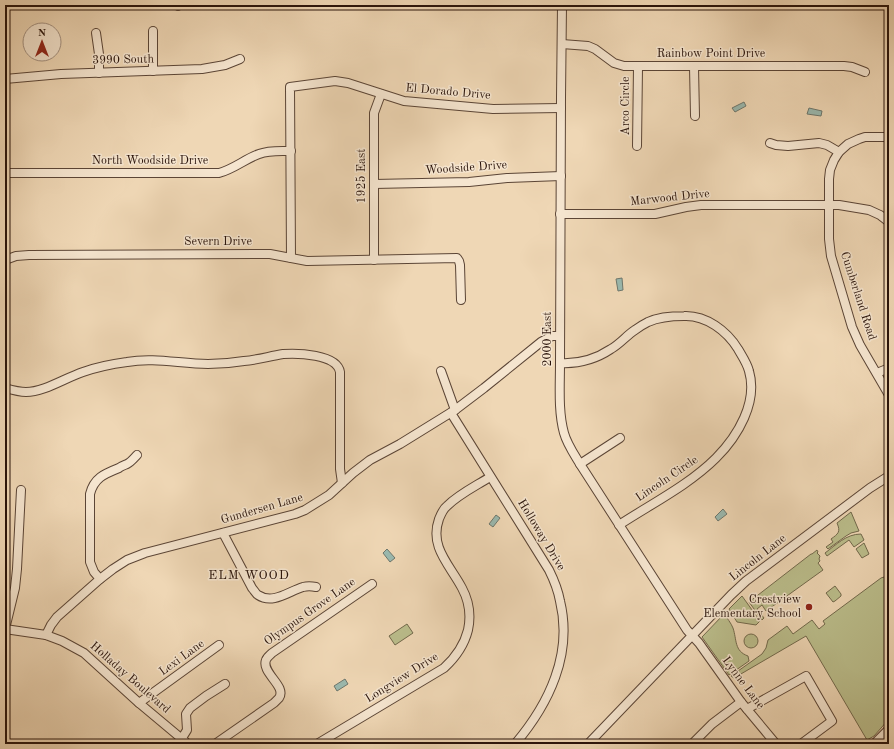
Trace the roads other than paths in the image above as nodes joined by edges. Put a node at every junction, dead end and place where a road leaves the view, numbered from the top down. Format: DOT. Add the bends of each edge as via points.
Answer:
graph roads {
  1 [pos="562,5"];
  2 [pos="153,31"];
  3 [pos="96,33"];
  4 [pos="562,44"];
  5 [pos="240,59"];
  6 [pos="638,66"];
  7 [pos="694,66"];
  8 [pos="153,71"];
  9 [pos="99,72"];
  10 [pos="865,72"];
  11 [pos="5,79"];
  12 [pos="380,94"];
  13 [pos="561,108"];
  14 [pos="695,116"];
  15 [pos="889,137"];
  16 [pos="770,143"];
  17 [pos="638,146"];
  18 [pos="291,151"];
  19 [pos="839,152"];
  20 [pos="5,173"];
  21 [pos="560,176"];
  22 [pos="374,184"];
  23 [pos="829,205"];
  24 [pos="560,214"];
  25 [pos="889,222"];
  26 [pos="291,258"];
  27 [pos="5,260"];
  28 [pos="374,260"];
  29 [pos="461,300"];
  30 [pos="560,336"];
  31 [pos="560,363"];
  32 [pos="889,368"];
  33 [pos="441,371"];
  34 [pos="877,373"];
  35 [pos="5,388"];
  36 [pos="889,395"];
  37 [pos="453,412"];
  38 [pos="620,438"];
  39 [pos="137,456"];
  40 [pos="580,464"];
  41 [pos="889,476"];
  42 [pos="490,477"];
  43 [pos="342,483"];
  44 [pos="21,490"];
  45 [pos="619,525"];
  46 [pos="223,533"];
  47 [pos="100,579"];
  48 [pos="372,584"];
  49 [pos="316,587"];
  50 [pos="5,629"];
  51 [pos="46,635"];
  52 [pos="692,636"];
  53 [pos="219,645"];
  54 [pos="225,684"];
  55 [pos="741,702"];
  56 [pos="139,703"];
  57 [pos="747,709"];
  58 [pos="889,729"];
  59 [pos="185,741"];
  60 [pos="214,744"];
  61 [pos="317,744"];
  62 [pos="515,744"];
  63 [pos="588,744"];
  64 [pos="692,744"];
  65 [pos="776,744"];
  66 [pos="801,744"];
  67 [pos="874,744"];
  1 -- 4 [label="street, 2000 East"];
  2 -- 8 [label="street"];
  3 -- 9 [label="street"];
  4 -- 6 [label="street, Rainbow Point Drive" via="588,46 614,63"];
  4 -- 13 [label="street, 2000 East"];
  5 -- 8 [label="street, 3990 South" via="210,68"];
  6 -- 7 [label="street, Rainbow Point Drive"];
  6 -- 17 [label="street, Arco Circle"];
  7 -- 10 [label="street, Rainbow Point Drive" via="844,66"];
  7 -- 14 [label="street"];
  8 -- 9 [label="street, 3990 South"];
  9 -- 11 [label="street, 3990 South"];
  12 -- 13 [label="street, El Dorado Drive" via="404,101 475,108"];
  12 -- 18 [label="street, El Dorado Drive" via="335,81 290,88"];
  12 -- 22 [label="street, 1925 East" via="374,113"];
  13 -- 21 [label="street, 2000 East"];
  15 -- 19 [label="street" via="865,137 848,144"];
  16 -- 19 [label="street" via="782,146 819,143"];
  18 -- 20 [label="street, North Woodside Drive" via="265,152 219,173"];
  18 -- 26 [label="street, El Dorado Drive"];
  19 -- 23 [label="street, Cumberland Road" via="830,170"];
  21 -- 22 [label="street, Woodside Drive" via="468,182"];
  21 -- 24 [label="street, 2000 East"];
  22 -- 28 [label="street, 1925 East"];
  23 -- 24 [label="street, Marwood Drive" via="701,205 655,214"];
  23 -- 25 [label="street, Marwood Drive" via="869,210"];
  23 -- 34 [label="street, Cumberland Road" via="832,261 855,334"];
  24 -- 30 [label="street, 2000 East"];
  26 -- 27 [label="street, Severn Drive" via="270,254 29,255"];
  26 -- 28 [label="street, Severn Drive"];
  28 -- 29 [label="street, Severn Drive" via="457,258 460,265"];
  30 -- 31 [label="street, 2000 East"];
  30 -- 37 [label="street, Gundersen Lane" via="552,336 541,342"];
  31 -- 40 [label="street, 2000 East" via="562,424 568,443"];
  31 -- 45 [label="street, Lincoln Circle" via="571,364 598,356 650,321 668,316 686,316 704,319 727,334 744,358 749,371 750,400 746,415 729,443 716,458 685,484"];
  32 -- 34 [label="street"];
  33 -- 37 [label="street, Holloway Drive"];
  34 -- 36 [label="street, Cumberland Road"];
  35 -- 43 [label="street" via="27,392 38,390 83,371 129,361 231,363 296,353 326,359 338,366 340,372"];
  37 -- 42 [label="street, Holloway Drive"];
  37 -- 43 [label="street, Gundersen Lane" via="370,460"];
  38 -- 40 [label="street"];
  39 -- 47 [label="street" via="127,464 100,477 90,494 90,562"];
  40 -- 45 [label="street, 2000 East"];
  41 -- 52 [label="street, Lincoln Lane" via="752,576"];
  42 -- 61 [label="street, Longview Drive" via="446,506 437,524 438,546 463,589 470,615 466,637 460,650 444,668"];
  42 -- 62 [label="street, Holloway Drive" via="549,570 556,585 563,618 563,648 556,676 543,704"];
  43 -- 46 [label="street, Gundersen Lane" via="306,510"];
  44 -- 50 [label="street" via="15,588"];
  45 -- 52 [label="street, 2000 East"];
  46 -- 47 [label="street, Gundersen Lane" via="145,553 127,560"];
  46 -- 49 [label="street" via="258,595 273,598 303,587"];
  47 -- 51 [label="street, Gundersen Lane" via="57,616"];
  48 -- 60 [label="street, Olympus Grove Lane" via="266,658 266,669 278,686 279,698"];
  50 -- 51 [label="street, Holladay Boulevard"];
  51 -- 56 [label="street, Holladay Boulevard" via="84,653"];
  52 -- 55 [label="street, Lynne Lane"];
  52 -- 63 [label="street, Lincoln Lane"];
  53 -- 56 [label="street, Lexi Lane"];
  54 -- 59 [label="street" via="190,708 186,714"];
  55 -- 57 [label="street, Lynne Lane"];
  55 -- 64 [label="street"];
  56 -- 59 [label="street, Holladay Boulevard"];
  57 -- 65 [label="street, Lynne Lane"];
  57 -- 66 [label="street" via="806,676 832,721"];
  58 -- 67 [label="street"];
}
